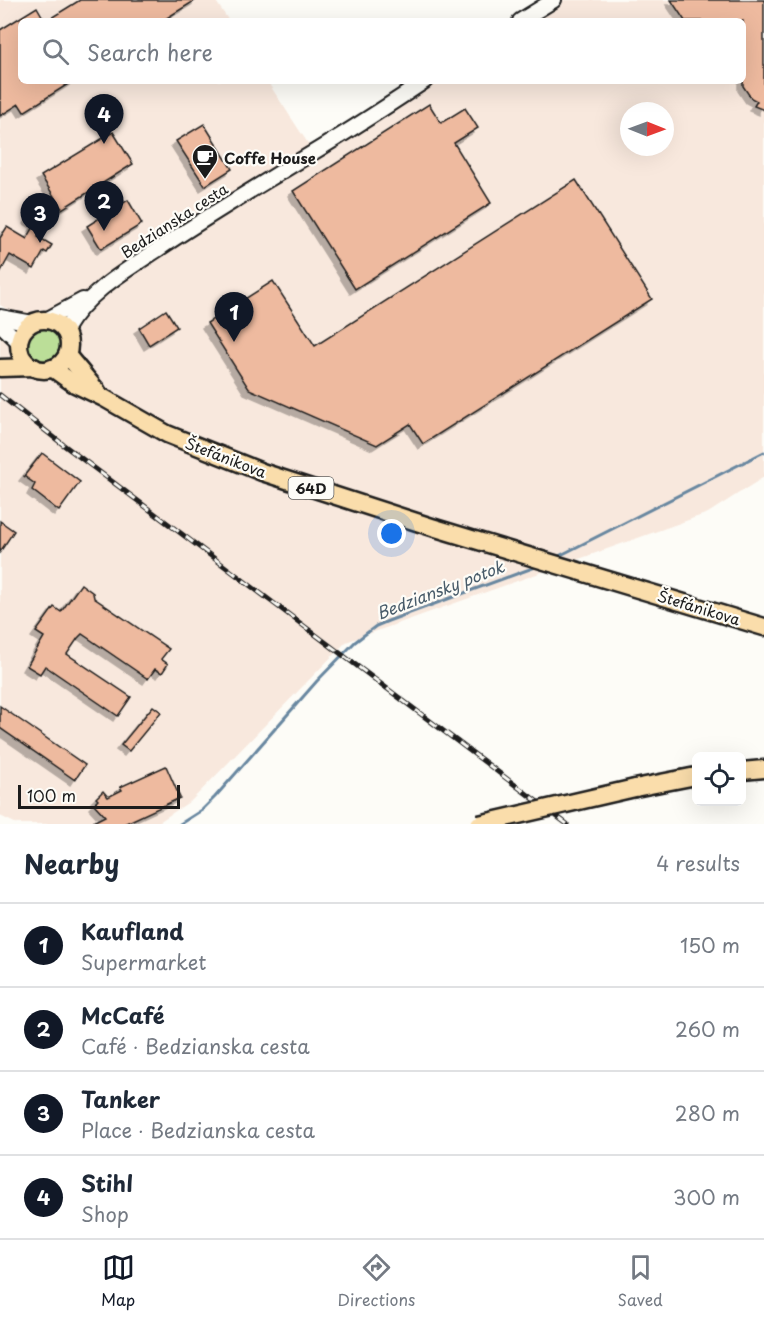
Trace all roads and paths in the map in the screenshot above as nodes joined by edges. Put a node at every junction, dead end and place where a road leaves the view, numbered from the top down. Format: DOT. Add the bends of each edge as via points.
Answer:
graph roads {
  1 [pos="554,0"];
  2 [pos="525,18"];
  3 [pos="420,84"];
  4 [pos="95,294"];
  5 [pos="0,317"];
  6 [pos="39,321"];
  7 [pos="0,324"];
  8 [pos="65,330"];
  9 [pos="20,348"];
  10 [pos="67,355"];
  11 [pos="34,367"];
  12 [pos="2,368"];
  13 [pos="52,368"];
  14 [pos="104,398"];
  15 [pos="764,627"];
  16 [pos="764,769"];
  17 [pos="746,771"];
  18 [pos="692,777"];
  19 [pos="479,824"];
  1 -- 2 [label="street"];
  3 -- 4 [label="street, Bedzianska cesta" via="212,213"];
  4 -- 6 [label="street, Bedzianska cesta"];
  4 -- 8 [label="street, Bedzianska cesta"];
  5 -- 6 [label="street"];
  6 -- 8 [label="main road" via="58,324"];
  6 -- 9 [label="main road" via="25,330"];
  7 -- 9 [label="street"];
  8 -- 10 [label="main road" via="69,342"];
  9 -- 11 [label="main road" via="27,363"];
  9 -- 12 [label="main road"];
  10 -- 13 [label="main road"];
  10 -- 14 [label="main road, 64D"];
  11 -- 12 [label="main road"];
  11 -- 13 [label="main road"];
  13 -- 14 [label="main road, 64D"];
  14 -- 15 [label="main road, Štefánikova / 64D" via="167,434 262,472"];
  16 -- 17 [label="main road"];
  18 -- 19 [label="main road, bridge"];
}
